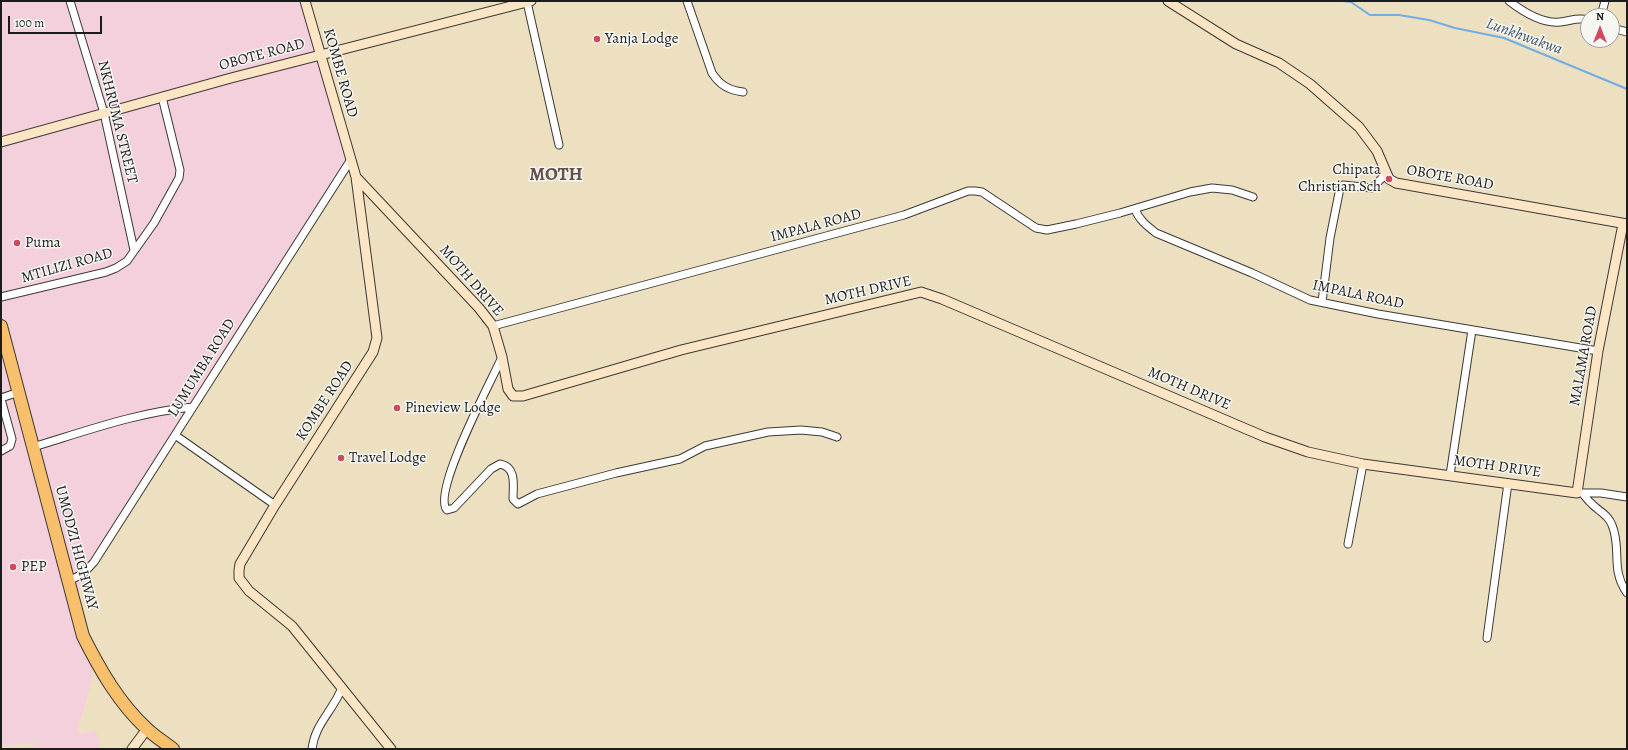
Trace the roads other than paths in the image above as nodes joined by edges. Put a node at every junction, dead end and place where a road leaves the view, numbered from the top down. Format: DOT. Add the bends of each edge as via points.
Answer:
graph roads {
  1 [pos="70,1"];
  2 [pos="305,1"];
  3 [pos="529,1"];
  4 [pos="686,1"];
  5 [pos="1168,1"];
  6 [pos="1509,1"];
  7 [pos="516,3"];
  8 [pos="1580,19"];
  9 [pos="321,54"];
  10 [pos="742,92"];
  11 [pos="162,98"];
  12 [pos="104,113"];
  13 [pos="1,142"];
  14 [pos="559,145"];
  15 [pos="350,161"];
  16 [pos="1386,174"];
  17 [pos="356,177"];
  18 [pos="1253,197"];
  19 [pos="1135,209"];
  20 [pos="1625,224"];
  21 [pos="134,250"];
  22 [pos="1,297"];
  23 [pos="1322,302"];
  24 [pos="1,326"];
  25 [pos="493,326"];
  26 [pos="1472,330"];
  27 [pos="1598,351"];
  28 [pos="502,357"];
  29 [pos="19,392"];
  30 [pos="1,399"];
  31 [pos="193,407"];
  32 [pos="175,435"];
  33 [pos="837,437"];
  34 [pos="33,447"];
  35 [pos="1,451"];
  36 [pos="1363,464"];
  37 [pos="1450,475"];
  38 [pos="1508,483"];
  39 [pos="1580,493"];
  40 [pos="1627,497"];
  41 [pos="275,505"];
  42 [pos="1348,544"];
  43 [pos="69,581"];
  44 [pos="1627,593"];
  45 [pos="1487,638"];
  46 [pos="342,688"];
  47 [pos="147,729"];
  48 [pos="132,749"];
  49 [pos="174,749"];
  50 [pos="312,749"];
  51 [pos="391,749"];
  1 -- 12 [label="street, NKHRUMA STREET"];
  2 -- 9 [label="street, KOMBE ROAD"];
  3 -- 7 [label="street, OBOTE ROAD"];
  3 -- 14 [label="street"];
  4 -- 10 [label="street" via="712,73 723,86"];
  5 -- 16 [label="street, OBOTE ROAD" via="1236,44 1279,63 1310,84 1359,127 1377,151"];
  6 -- 8 [label="street" via="1551,22"];
  7 -- 9 [label="street, OBOTE ROAD"];
  9 -- 11 [label="street, OBOTE ROAD"];
  9 -- 15 [label="street, KOMBE ROAD"];
  11 -- 12 [label="street, OBOTE ROAD"];
  11 -- 21 [label="street, MTILIZI ROAD" via="180,170 179,178 154,223"];
  12 -- 13 [label="street, OBOTE ROAD"];
  12 -- 21 [label="street, NKHRUMA STREET"];
  15 -- 17 [label="street, KOMBE ROAD"];
  15 -- 31 [label="street, LUMUMBA ROAD"];
  16 -- 20 [label="street, OBOTE ROAD" via="1389,179 1396,182"];
  16 -- 23 [label="street" via="1372,188 1343,185 1340,188 1330,238"];
  17 -- 25 [label="street, MOTH DRIVE"];
  17 -- 41 [label="street, KOMBE ROAD" via="376,345"];
  18 -- 19 [label="street, IMPALA ROAD" via="1232,190 1212,188"];
  19 -- 23 [label="street, IMPALA ROAD" via="1144,224 1156,233 1310,300"];
  19 -- 25 [label="street, IMPALA ROAD" via="1042,230 982,192 968,191 904,215"];
  20 -- 27 [label="street, MALAMA ROAD"];
  21 -- 22 [label="street, MTILIZI ROAD" via="127,261 116,268"];
  23 -- 26 [label="street, IMPALA ROAD"];
  24 -- 29 [label="highway, UMODZI HIGHWAY"];
  25 -- 28 [label="street, MOTH DRIVE"];
  26 -- 27 [label="street, IMPALA ROAD"];
  26 -- 37 [label="street"];
  27 -- 39 [label="street, MALAMA ROAD"];
  28 -- 33 [label="street" via="453,462 444,495 447,510 454,508 491,469 500,464 507,465 512,472 513,499 518,504 537,494 680,459 705,446 768,432 801,430 822,432"];
  28 -- 36 [label="street, MOTH DRIVE" via="510,394 517,397 682,350 921,292 942,298 1265,437 1308,452"];
  29 -- 30 [label="street"];
  29 -- 34 [label="highway, UMODZI HIGHWAY"];
  30 -- 35 [label="street" via="12,439 10,446"];
  31 -- 32 [label="street, LUMUMBA ROAD"];
  31 -- 34 [label="street" via="140,415"];
  32 -- 41 [label="street"];
  32 -- 43 [label="street, LUMUMBA ROAD" via="94,562 84,574"];
  34 -- 43 [label="highway, UMODZI HIGHWAY"];
  36 -- 37 [label="street, MOTH DRIVE"];
  36 -- 42 [label="street"];
  37 -- 38 [label="street, MOTH DRIVE"];
  38 -- 39 [label="street, MOTH DRIVE"];
  38 -- 45 [label="street"];
  39 -- 40 [label="street"];
  39 -- 44 [label="street" via="1608,516 1612,524 1619,581"];
  41 -- 46 [label="street, KOMBE ROAD" via="240,564 239,578 249,591 292,626"];
  43 -- 47 [label="highway, UMODZI HIGHWAY" via="84,636 97,664 131,713"];
  46 -- 50 [label="street" via="319,725"];
  46 -- 51 [label="street, KOMBE ROAD"];
  47 -- 48 [label="street"];
  47 -- 49 [label="highway, UMODZI HIGHWAY"];
}
